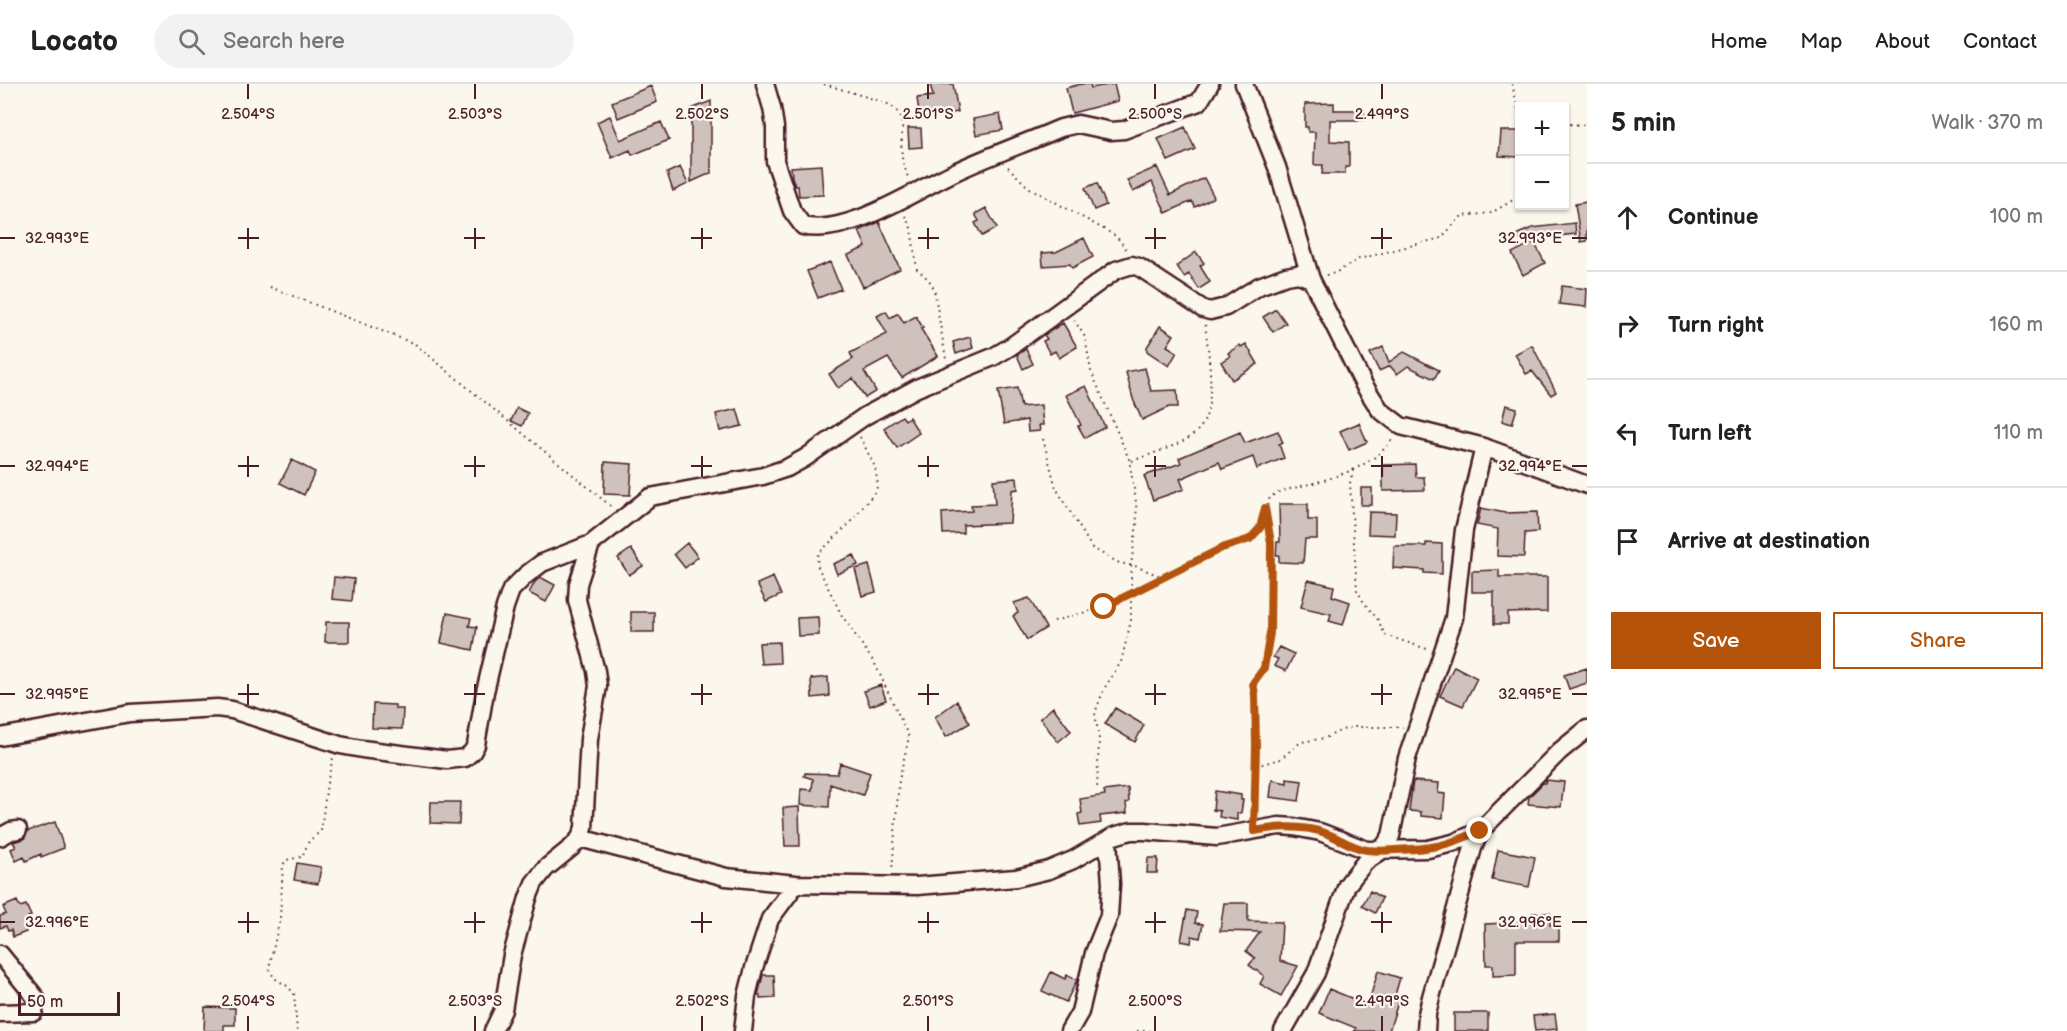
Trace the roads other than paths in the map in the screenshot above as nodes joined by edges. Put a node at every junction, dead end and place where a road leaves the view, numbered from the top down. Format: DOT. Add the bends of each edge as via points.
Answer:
graph roads {
  1 [pos="765,84"];
  2 [pos="1210,84"];
  3 [pos="1244,84"];
  4 [pos="1310,275"];
  5 [pos="1484,447"];
  6 [pos="1587,485"];
  7 [pos="591,544"];
  8 [pos="1587,729"];
  9 [pos="0,736"];
  10 [pos="18,830"];
  11 [pos="1480,831"];
  12 [pos="0,837"];
  13 [pos="580,838"];
  14 [pos="1108,840"];
  15 [pos="1381,851"];
  16 [pos="796,884"];
  17 [pos="0,954"];
  18 [pos="0,1013"];
  19 [pos="494,1031"];
  20 [pos="744,1031"];
  21 [pos="1069,1031"];
  22 [pos="1283,1031"];
  23 [pos="1426,1031"];
  1 -- 2 [label="street" via="773,118 775,161 792,211 803,226 820,229 890,206 973,164 1072,125 1124,130 1199,102"];
  3 -- 4 [label="street" via="1277,167"];
  4 -- 5 [label="street" via="1380,410 1401,426"];
  4 -- 7 [label="street" via="1286,276 1259,286 1226,307 1210,311 1139,267 1116,270 1010,347 865,416 787,468 764,476 650,497"];
  5 -- 6 [label="street"];
  5 -- 15 [label="street" via="1464,530 1455,612 1403,775 1391,836"];
  7 -- 9 [label="street" via="542,563 511,590 476,745 465,758 447,760 340,745 217,708 130,713"];
  7 -- 13 [label="street" via="577,600 598,686"];
  8 -- 11 [label="street"];
  10 -- 12 [label="street"];
  11 -- 15 [label="street" via="1428,849"];
  11 -- 23 [label="street" via="1431,997"];
  13 -- 16 [label="street" via="726,877"];
  13 -- 19 [label="street" via="534,882 512,955 503,1010"];
  14 -- 15 [label="street" via="1144,831 1217,837 1280,826 1328,834 1358,848"];
  14 -- 16 [label="street" via="1062,866 1016,878 917,886"];
  14 -- 21 [label="street" via="1112,884 1109,916 1094,953 1080,1012"];
  15 -- 22 [label="street" via="1359,868 1347,885 1316,973"];
  16 -- 20 [label="street" via="771,920 754,968"];
  17 -- 18 [label="street" via="36,998 36,1009 30,1013"];
}
